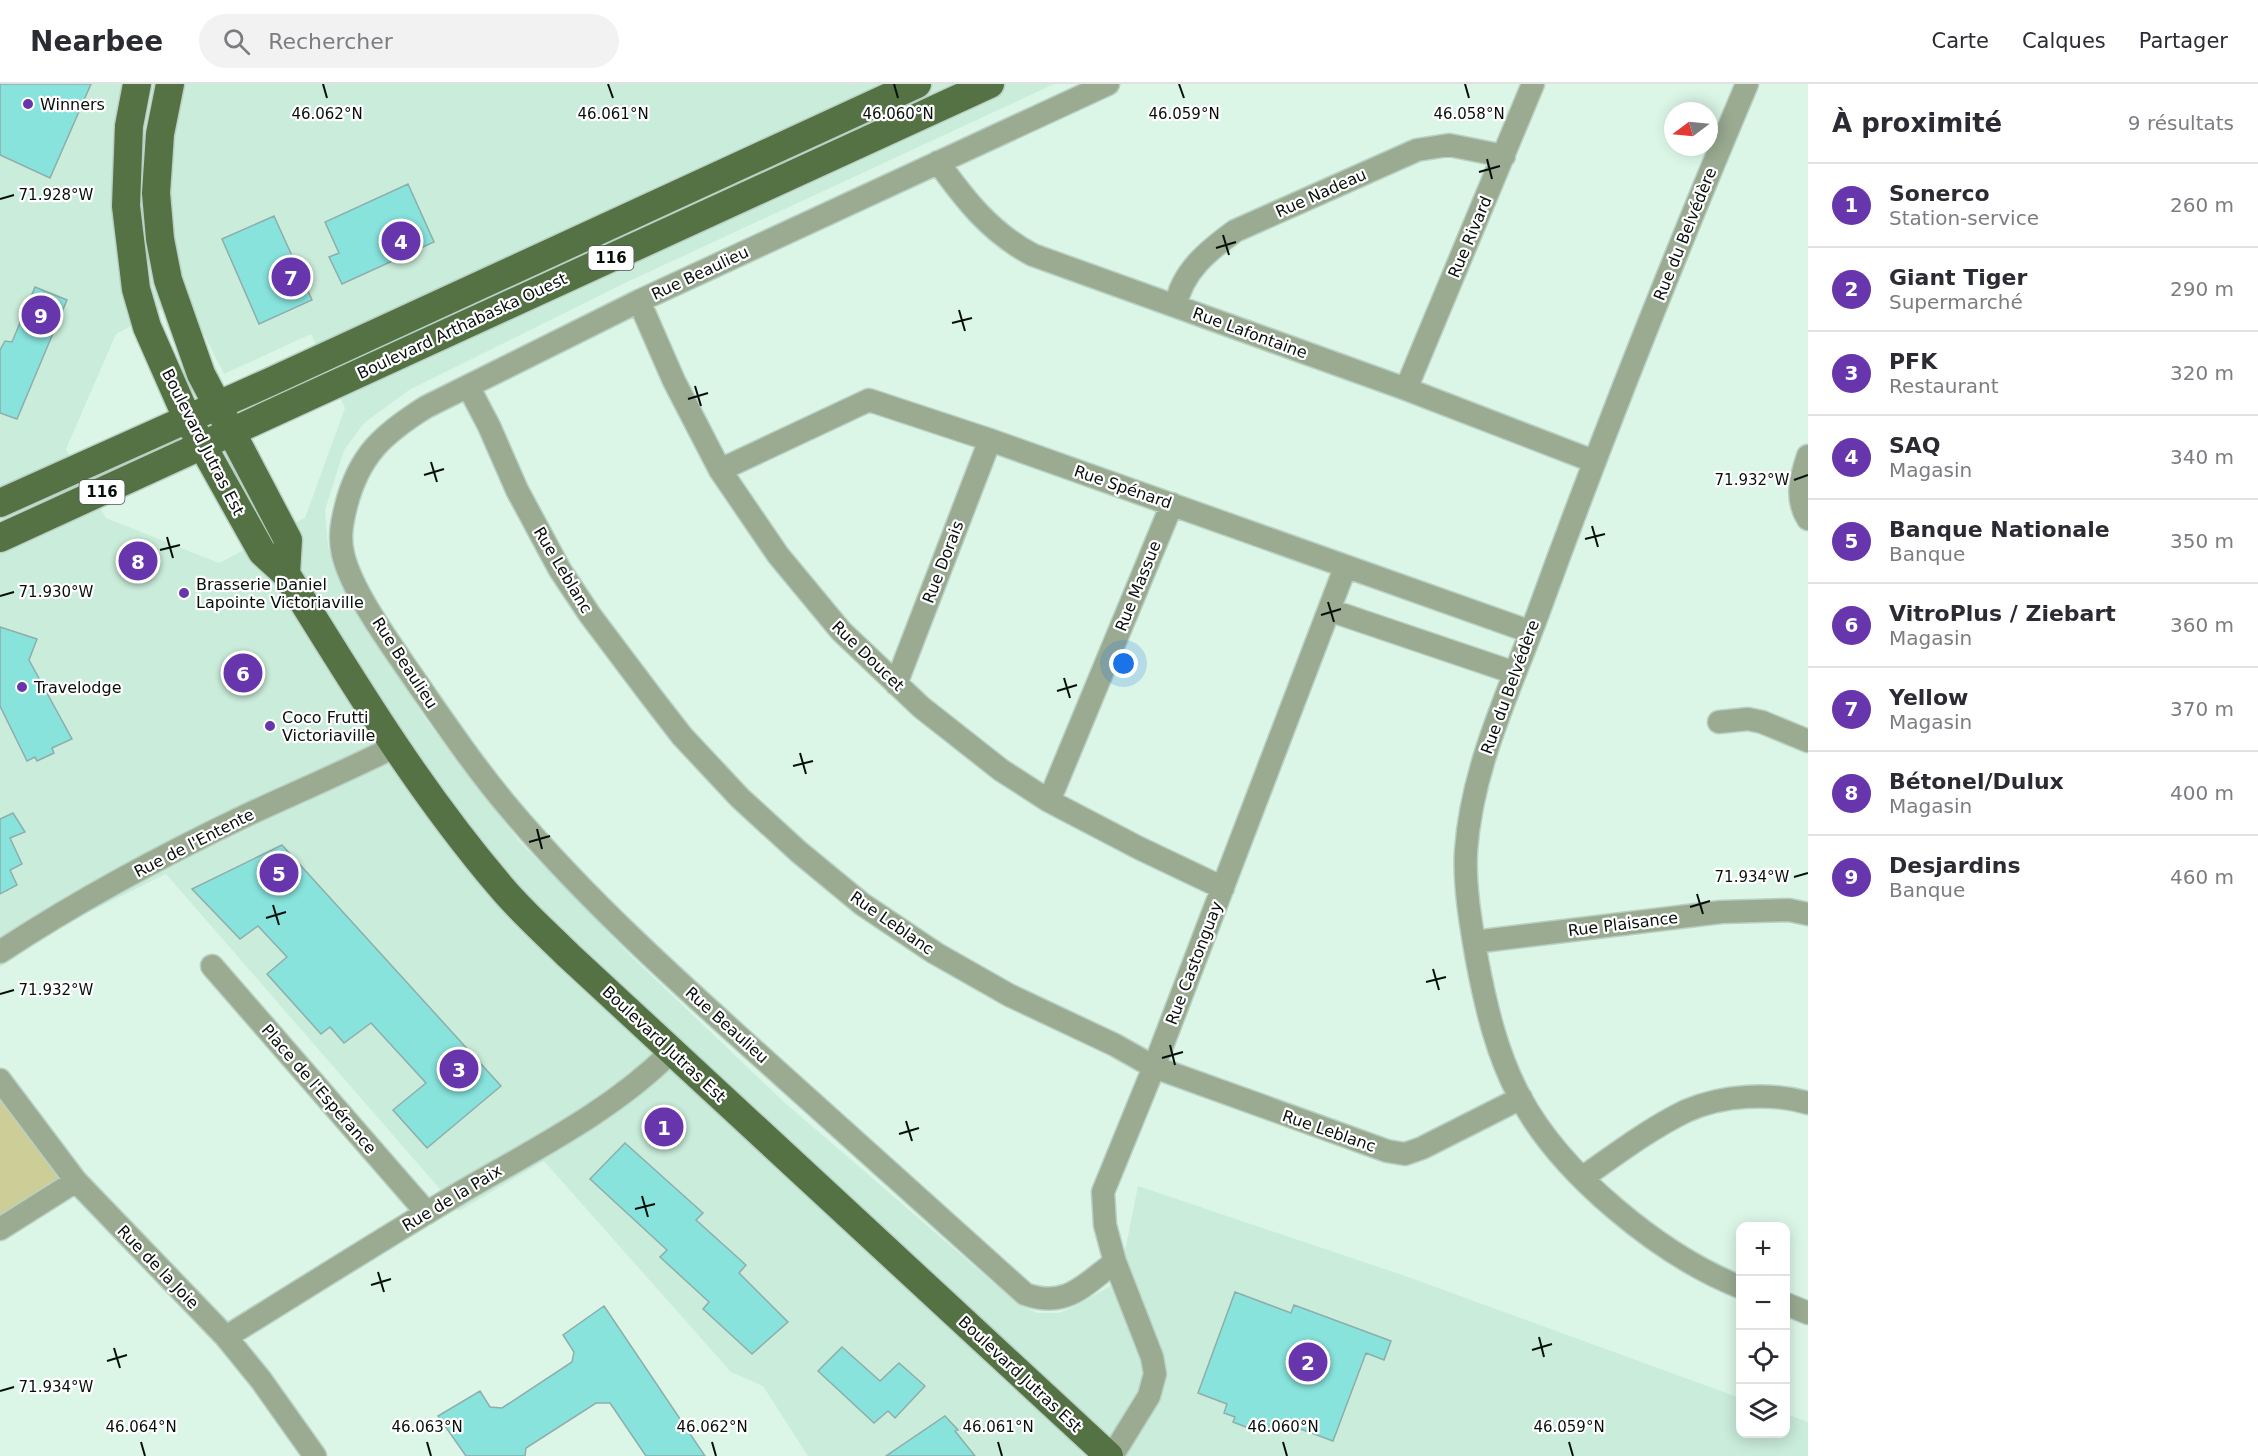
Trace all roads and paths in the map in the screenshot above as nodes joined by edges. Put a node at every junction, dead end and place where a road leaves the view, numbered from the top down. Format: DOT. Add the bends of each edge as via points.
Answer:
graph roads {
  1 [pos="137,84"];
  2 [pos="170,84"];
  3 [pos="917,84"];
  4 [pos="990,84"];
  5 [pos="1108,84"];
  6 [pos="1533,84"];
  7 [pos="1747,84"];
  8 [pos="1504,156"];
  9 [pos="938,162"];
  10 [pos="639,301"];
  11 [pos="1176,306"];
  12 [pos="468,386"];
  13 [pos="1406,389"];
  14 [pos="217,404"];
  15 [pos="187,418"];
  16 [pos="231,432"];
  17 [pos="990,440"];
  18 [pos="203,446"];
  19 [pos="1808,456"];
  20 [pos="1593,461"];
  21 [pos="720,470"];
  22 [pos="0,503"];
  23 [pos="1172,504"];
  24 [pos="1808,519"];
  25 [pos="0,538"];
  26 [pos="1345,568"];
  27 [pos="286,574"];
  28 [pos="1329,610"];
  29 [pos="1531,632"];
  30 [pos="1515,672"];
  31 [pos="896,684"];
  32 [pos="1719,722"];
  33 [pos="1808,741"];
  34 [pos="394,747"];
  35 [pos="1049,801"];
  36 [pos="1223,888"];
  37 [pos="1808,914"];
  38 [pos="1474,942"];
  39 [pos="0,952"];
  40 [pos="212,966"];
  41 [pos="671,1052"];
  42 [pos="1154,1067"];
  43 [pos="0,1080"];
  44 [pos="1521,1098"];
  45 [pos="1808,1103"];
  46 [pos="1582,1178"];
  47 [pos="76,1181"];
  48 [pos="427,1213"];
  49 [pos="0,1228"];
  50 [pos="1115,1262"];
  51 [pos="1736,1286"];
  52 [pos="1790,1306"];
  53 [pos="1808,1313"];
  54 [pos="226,1337"];
  55 [pos="315,1456"];
  56 [pos="1110,1456"];
  1 -- 15 [label="main road, Boulevard Jutras Est" via="129,126 126,206 136,289 147,327"];
  2 -- 14 [label="main road, Boulevard Jutras Est" via="157,173 160,240 178,315"];
  3 -- 14 [label="main road, Boulevard Arthabaska Ouest / 116"];
  4 -- 16 [label="main road, Boulevard Arthabaska Ouest / 116"];
  5 -- 9 [label="street, Rue Beaulieu"];
  6 -- 8 [label="street, Rue Rivard"];
  7 -- 20 [label="street, Rue du Belvédère"];
  8 -- 11 [label="street, Rue Nadeau" via="1449,145 1417,150 1235,231 1210,249 1189,273"];
  8 -- 13 [label="street, Rue Rivard"];
  9 -- 10 [label="street, Rue Beaulieu"];
  9 -- 11 [label="street, Rue Lafontaine" via="971,207 1011,244"];
  10 -- 12 [label="street, Rue Beaulieu"];
  10 -- 21 [label="street, Rue Doucet" via="674,381"];
  11 -- 13 [label="street, Rue Lafontaine"];
  12 -- 42 [label="street, Rue Leblanc" via="517,490 572,588 682,736 740,798 862,904 935,953 1009,995"];
  12 -- 50 [label="street, Rue Beaulieu" via="393,428 368,454 354,482 340,530 342,552 358,590 453,735 508,807 620,926 1025,1294 1058,1300"];
  13 -- 20 [label="street, Rue Lafontaine"];
  14 -- 15 [label="main road, Boulevard Arthabaska Ouest / 116"];
  14 -- 16 [label="main road, Boulevard Jutras Est"];
  15 -- 18 [label="main road, Boulevard Jutras Est"];
  15 -- 22 [label="main road, Boulevard Arthabaska Ouest / 116"];
  16 -- 18 [label="main road, Boulevard Arthabaska Ouest / 116"];
  16 -- 27 [label="main road, Boulevard Jutras Est" via="288,540"];
  17 -- 21 [label="street, Rue Spénard" via="869,400"];
  17 -- 23 [label="street, Rue Spénard"];
  17 -- 31 [label="street, Rue Dorais"];
  18 -- 25 [label="main road, Boulevard Arthabaska Ouest / 116"];
  18 -- 27 [label="main road, Boulevard Jutras Est" via="262,552"];
  19 -- 24 [label="street" via="1799,491 1801,508"];
  20 -- 29 [label="street, Rue du Belvédère"];
  21 -- 31 [label="street, Rue Doucet" via="784,563 840,631"];
  23 -- 26 [label="street, Rue Spénard"];
  23 -- 35 [label="street, Rue Massue"];
  26 -- 28 [label="street, Rue Castonguay"];
  26 -- 29 [label="street, Rue Spénard"];
  27 -- 34 [label="main road, Boulevard Jutras Est"];
  28 -- 30 [label="street"];
  28 -- 36 [label="street, Rue Castonguay"];
  29 -- 30 [label="street, Rue du Belvédère"];
  30 -- 38 [label="street, Rue du Belvédère" via="1490,737 1472,802 1466,853"];
  31 -- 35 [label="street, Rue Doucet" via="1001,770"];
  32 -- 33 [label="street" via="1748,719"];
  34 -- 39 [label="street, Rue de l'Entente" via="246,816 86,898"];
  34 -- 41 [label="main road, Boulevard Jutras Est" via="502,889"];
  35 -- 36 [label="street, Rue Doucet"];
  36 -- 42 [label="street, Rue Castonguay"];
  37 -- 38 [label="street, Rue Plaisance" via="1789,910 1720,912"];
  38 -- 44 [label="street, Rue du Belvédère" via="1486,1006 1503,1060"];
  40 -- 48 [label="street, Place de l'Espérance"];
  41 -- 48 [label="street, Rue de la Paix" via="615,1101"];
  41 -- 56 [label="main road, Boulevard Jutras Est"];
  42 -- 44 [label="street, Rue Leblanc" via="1387,1151 1405,1154"];
  42 -- 50 [label="street, Rue Castonguay" via="1102,1192 1105,1225"];
  43 -- 47 [label="street, Rue de la Joie"];
  44 -- 46 [label="street, Rue du Belvédère" via="1545,1135"];
  45 -- 46 [label="street" via="1764,1096 1723,1101 1688,1111"];
  46 -- 51 [label="street, Rue du Belvédère" via="1669,1251"];
  47 -- 49 [label="street"];
  47 -- 54 [label="street, Rue de la Joie"];
  48 -- 54 [label="street, Rue de la Paix"];
  50 -- 56 [label="street, Rue Castonguay" via="1155,1374 1149,1396"];
  52 -- 53 [label="street"];
  54 -- 55 [label="street, Rue de la Joie"];
}
